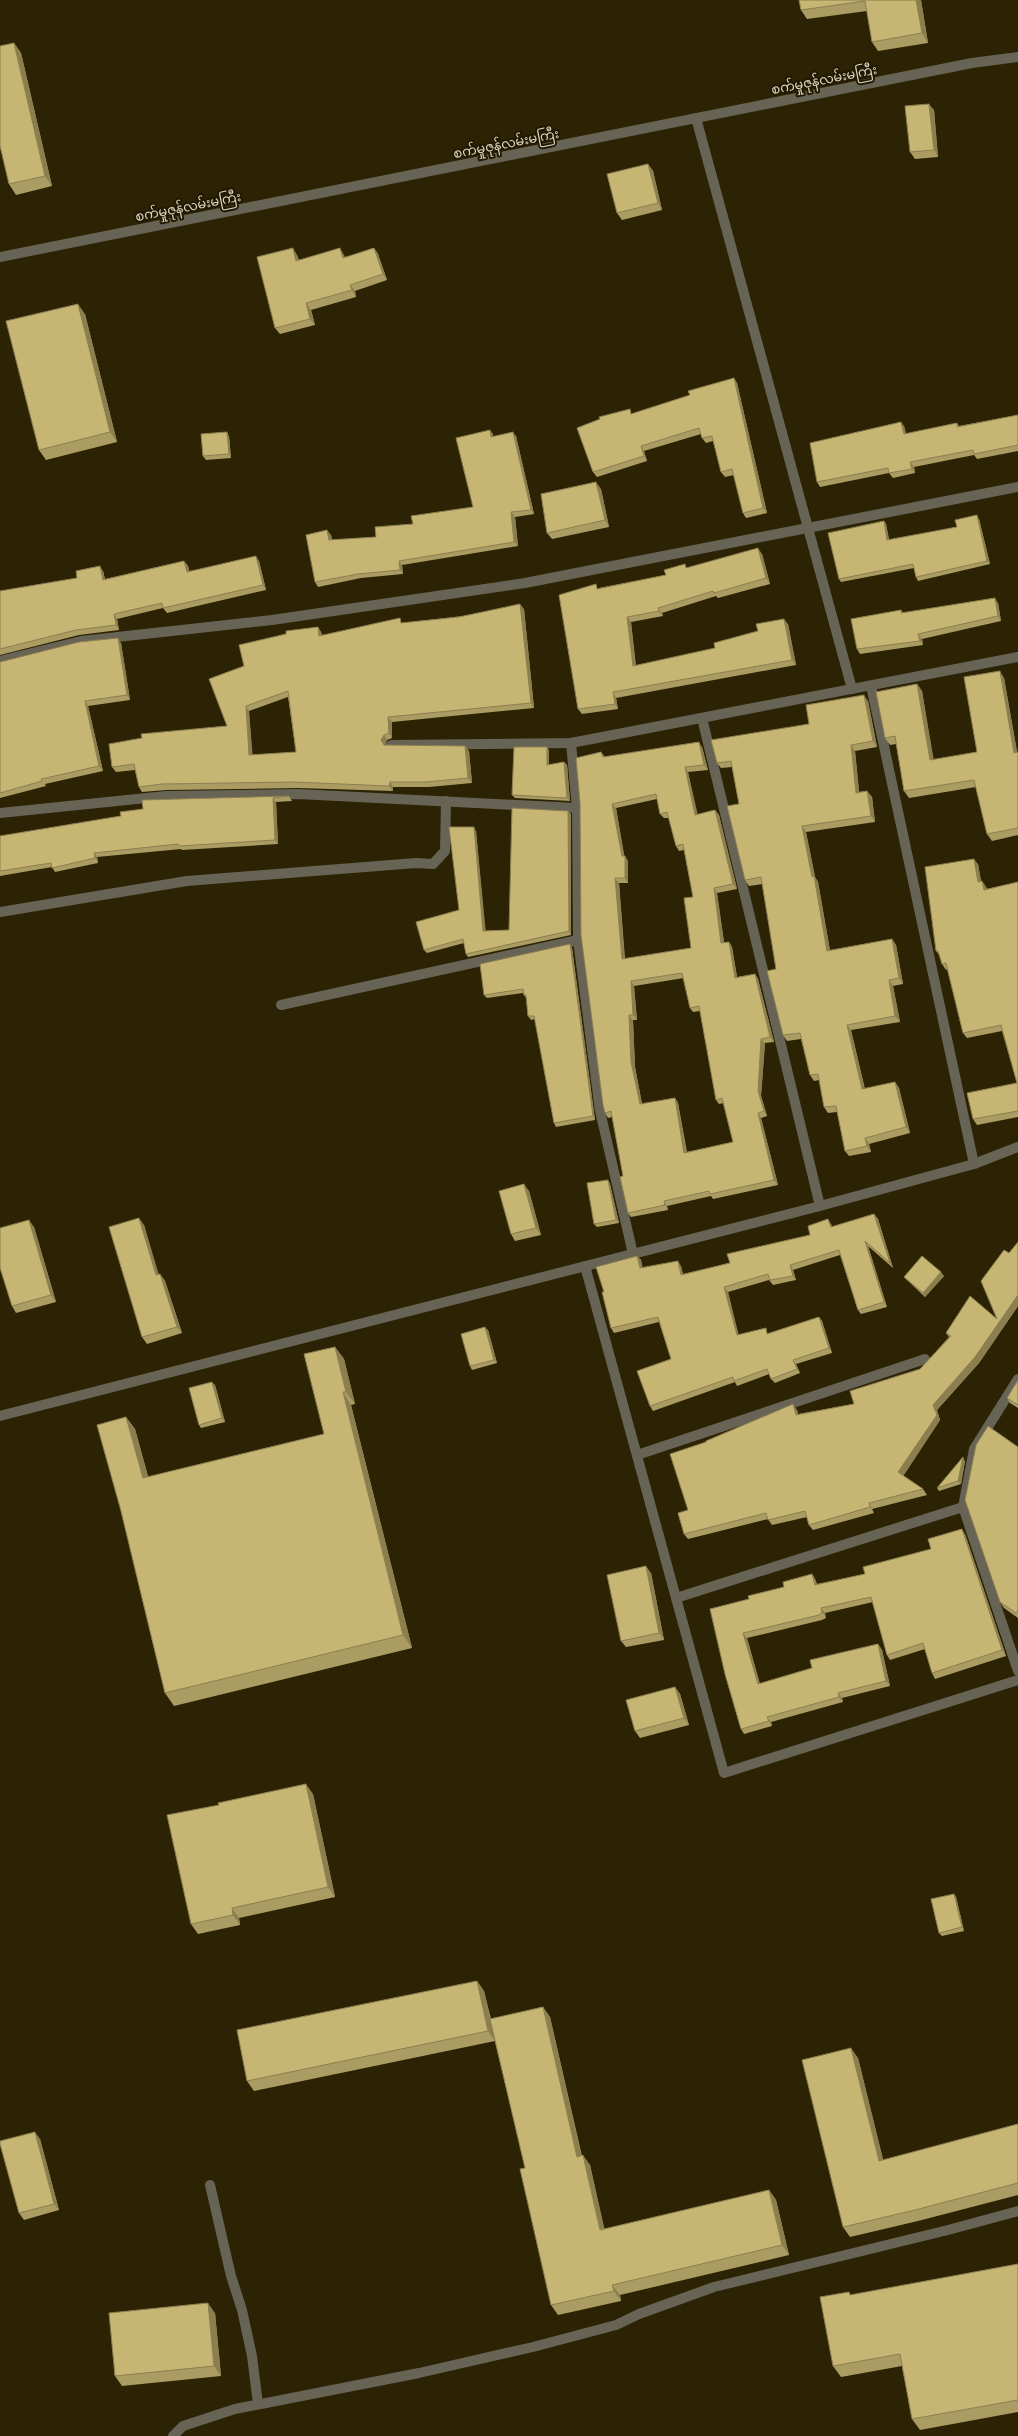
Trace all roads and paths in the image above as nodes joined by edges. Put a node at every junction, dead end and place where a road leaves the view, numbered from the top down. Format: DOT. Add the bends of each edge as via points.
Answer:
graph roads {
  1 [pos="1018,57"];
  2 [pos="696,118"];
  3 [pos="0,257"];
  4 [pos="1018,487"];
  5 [pos="808,527"];
  6 [pos="1018,658"];
  7 [pos="0,661"];
  8 [pos="871,686"];
  9 [pos="852,689"];
  10 [pos="702,718"];
  11 [pos="571,743"];
  12 [pos="391,745"];
  13 [pos="446,801"];
  14 [pos="577,808"];
  15 [pos="0,813"];
  16 [pos="0,912"];
  17 [pos="578,940"];
  18 [pos="281,1006"];
  19 [pos="1018,1147"];
  20 [pos="974,1164"];
  21 [pos="820,1206"];
  22 [pos="633,1254"];
  23 [pos="585,1266"];
  24 [pos="925,1359"];
  25 [pos="1018,1379"];
  26 [pos="0,1416"];
  27 [pos="637,1455"];
  28 [pos="964,1507"];
  29 [pos="676,1598"];
  30 [pos="1018,1671"];
  31 [pos="1018,1680"];
  32 [pos="210,2185"];
  33 [pos="1018,2210"];
  34 [pos="258,2404"];
  35 [pos="173,2436"];
  1 -- 2 [label="street, စက်မှုဇုန်လမ်းမကြီး" via="972,63"];
  2 -- 3 [label="street, စက်မှုဇုန်လမ်းမကြီး"];
  2 -- 5 [label="street"];
  4 -- 5 [label="street"];
  5 -- 7 [label="street" via="525,583 272,620 81,641"];
  5 -- 9 [label="street"];
  6 -- 8 [label="street"];
  8 -- 9 [label="street"];
  8 -- 20 [label="street"];
  9 -- 10 [label="street"];
  10 -- 11 [label="street"];
  10 -- 21 [label="street"];
  11 -- 12 [label="street"];
  11 -- 14 [label="street"];
  13 -- 14 [label="street"];
  13 -- 15 [label="street" via="298,794 166,796"];
  13 -- 16 [label="street" via="445,851 433,864 416,863 187,881"];
  14 -- 17 [label="street"];
  17 -- 18 [label="street"];
  17 -- 22 [label="street" via="600,1111"];
  19 -- 20 [label="street"];
  20 -- 21 [label="street"];
  21 -- 22 [label="street"];
  22 -- 23 [label="street"];
  23 -- 26 [label="street"];
  23 -- 27 [label="street"];
  24 -- 27 [label="street"];
  25 -- 28 [label="street" via="974,1449"];
  27 -- 29 [label="street"];
  28 -- 29 [label="street"];
  28 -- 30 [label="street"];
  29 -- 31 [label="street" via="724,1773"];
  32 -- 34 [label="street" via="249,2341"];
  33 -- 34 [label="street" via="948,2230 714,2287 616,2325 533,2347 419,2373"];
  34 -- 35 [label="street" via="235,2408 183,2426"];
}
